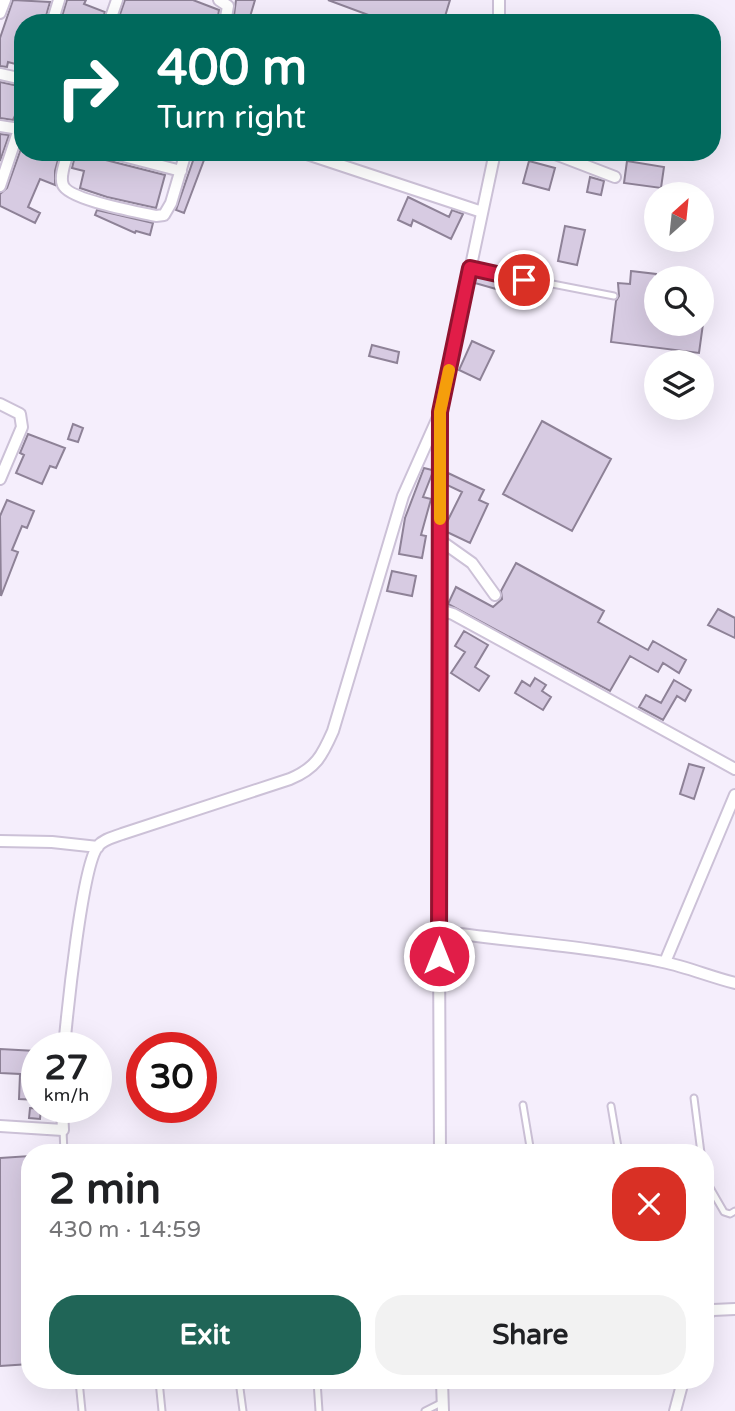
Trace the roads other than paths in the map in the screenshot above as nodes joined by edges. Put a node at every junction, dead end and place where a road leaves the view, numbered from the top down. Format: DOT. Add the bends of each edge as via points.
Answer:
graph roads {
  1 [pos="5,0"];
  2 [pos="219,0"];
  3 [pos="0,13"];
  4 [pos="227,14"];
  5 [pos="14,149"];
  6 [pos="66,161"];
  7 [pos="143,161"];
  8 [pos="184,161"];
  9 [pos="328,161"];
  10 [pos="493,161"];
  11 [pos="573,161"];
  12 [pos="181,171"];
  13 [pos="615,177"];
  14 [pos="0,186"];
  15 [pos="482,212"];
  16 [pos="470,268"];
  17 [pos="614,296"];
  18 [pos="0,404"];
  19 [pos="440,412"];
  20 [pos="0,479"];
  21 [pos="440,541"];
  22 [pos="495,596"];
  23 [pos="440,610"];
  24 [pos="735,769"];
  25 [pos="735,795"];
  26 [pos="0,841"];
  27 [pos="97,847"];
  28 [pos="439,931"];
  29 [pos="665,962"];
  30 [pos="735,983"];
  31 [pos="66,1032"];
  32 [pos="694,1098"];
  33 [pos="523,1105"];
  34 [pos="611,1106"];
  35 [pos="63,1123"];
  36 [pos="0,1126"];
  37 [pos="63,1130"];
  38 [pos="64,1144"];
  39 [pos="440,1144"];
  40 [pos="530,1144"];
  41 [pos="617,1144"];
  42 [pos="700,1144"];
  43 [pos="714,1195"];
  44 [pos="735,1211"];
  45 [pos="735,1309"];
  46 [pos="714,1310"];
  47 [pos="80,1389"];
  48 [pos="160,1389"];
  49 [pos="240,1389"];
  50 [pos="318,1389"];
  51 [pos="681,1389"];
  52 [pos="443,1406"];
  53 [pos="82,1411"];
  54 [pos="162,1411"];
  55 [pos="243,1411"];
  56 [pos="319,1411"];
  57 [pos="425,1411"];
  58 [pos="675,1411"];
  1 -- 3 [label="street"];
  2 -- 4 [label="street" via="228,6"];
  5 -- 14 [label="street"];
  6 -- 12 [label="street" via="62,180 66,189 156,216 167,211"];
  7 -- 12 [label="street"];
  8 -- 12 [label="street"];
  9 -- 15 [label="street"];
  10 -- 15 [label="street"];
  11 -- 13 [label="street"];
  15 -- 16 [label="street"];
  16 -- 17 [label="lane"];
  16 -- 19 [label="street"];
  18 -- 20 [label="street" via="20,414 22,426"];
  19 -- 21 [label="street"];
  19 -- 27 [label="street" via="403,496 333,731 315,765"];
  21 -- 22 [label="street" via="472,563"];
  21 -- 23 [label="street"];
  23 -- 24 [label="street"];
  23 -- 28 [label="street"];
  25 -- 29 [label="street"];
  26 -- 27 [label="street"];
  27 -- 31 [label="street" via="87,875"];
  28 -- 29 [label="street"];
  28 -- 39 [label="street"];
  29 -- 30 [label="street"];
  32 -- 42 [label="lane"];
  33 -- 40 [label="lane"];
  34 -- 41 [label="lane"];
  35 -- 37 [label="street"];
  36 -- 37 [label="street"];
  37 -- 38 [label="lane"];
  43 -- 44 [label="lane" via="724,1212"];
  45 -- 46 [label="street"];
  47 -- 53 [label="lane"];
  48 -- 54 [label="lane"];
  49 -- 55 [label="lane"];
  50 -- 56 [label="lane"];
  51 -- 58 [label="street"];
  52 -- 57 [label="lane"];
}
